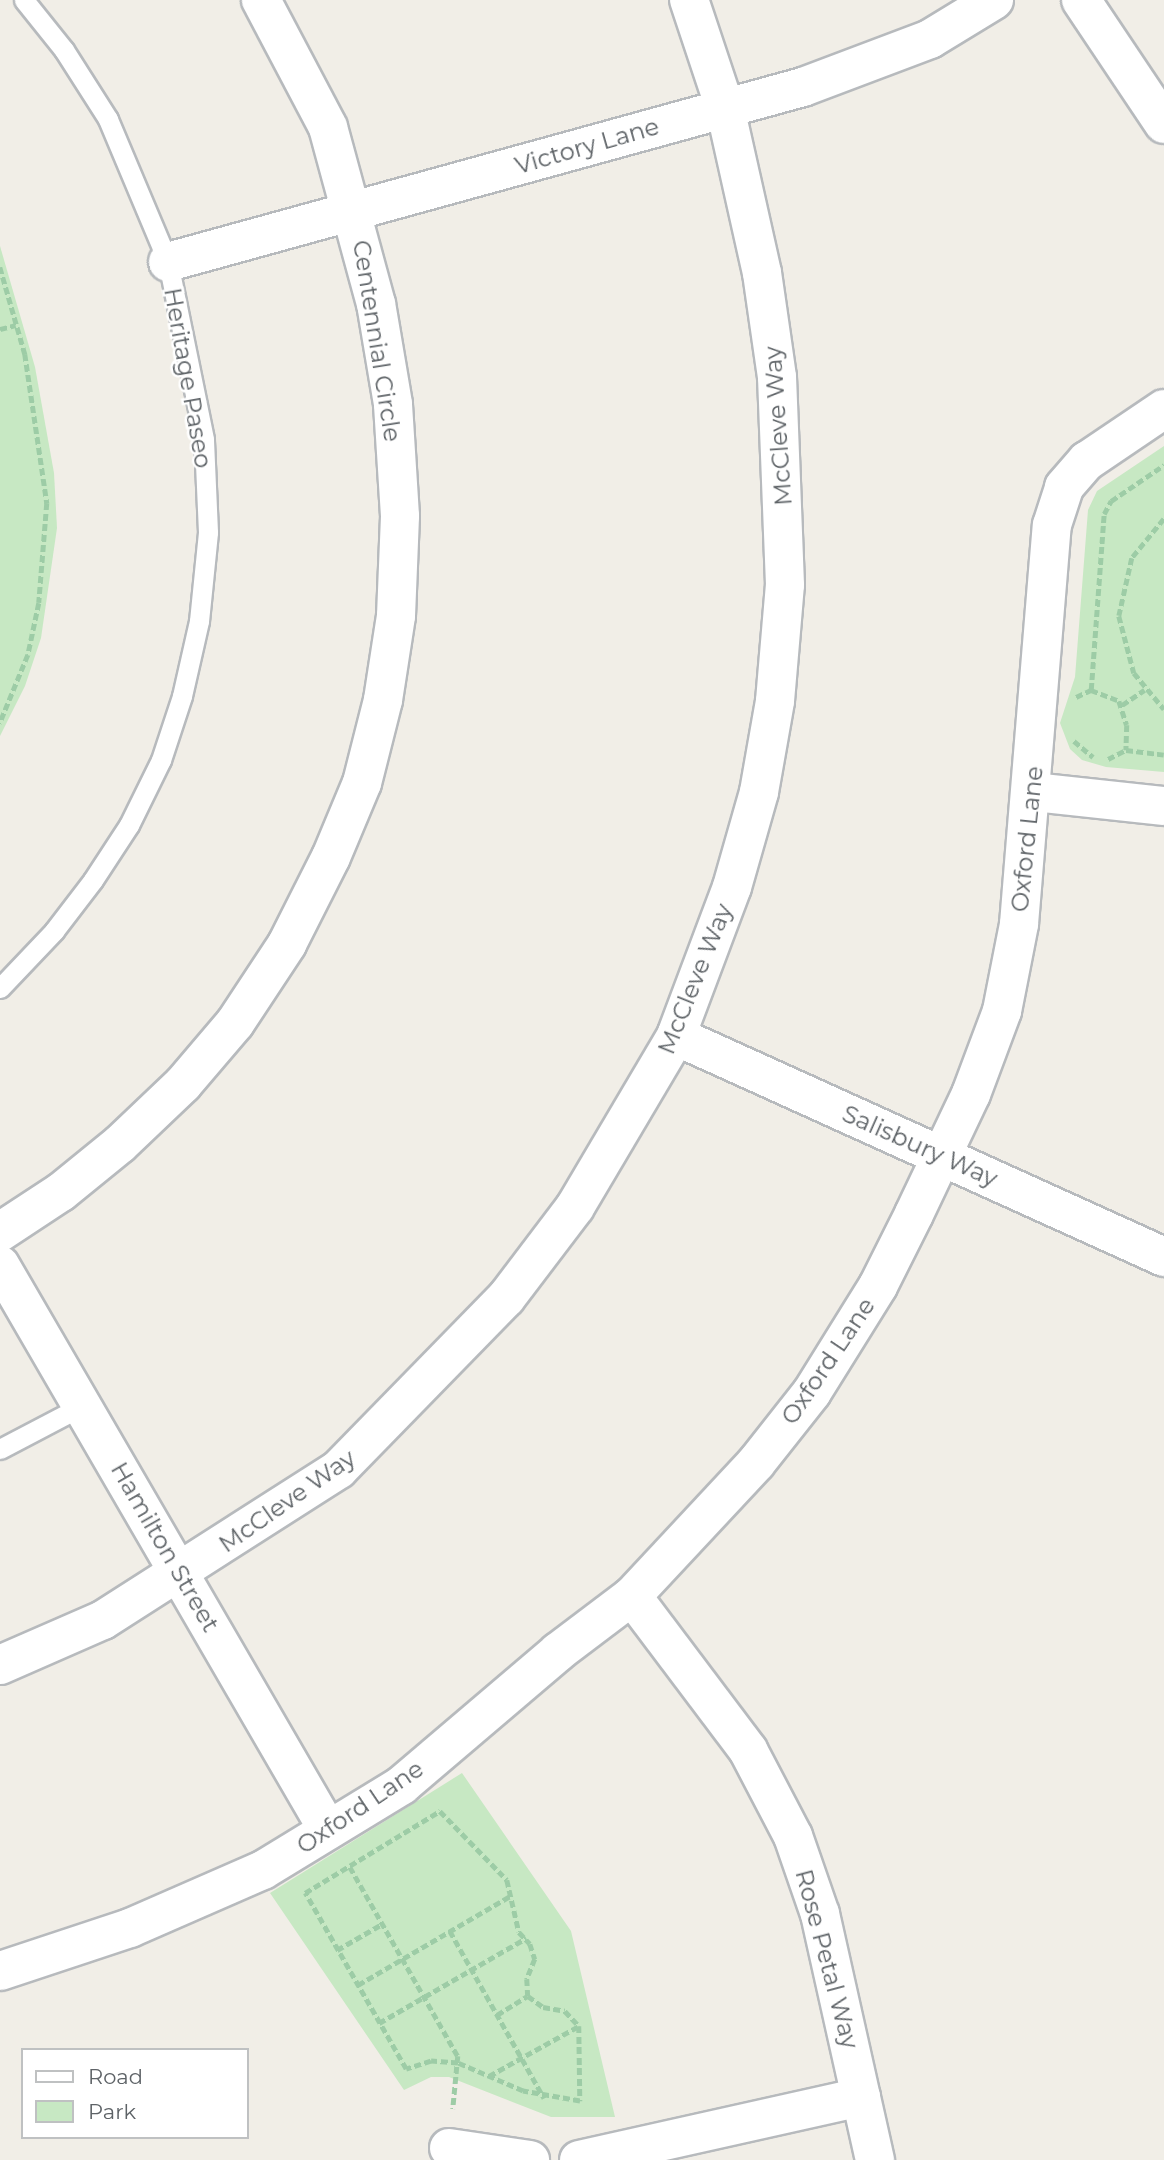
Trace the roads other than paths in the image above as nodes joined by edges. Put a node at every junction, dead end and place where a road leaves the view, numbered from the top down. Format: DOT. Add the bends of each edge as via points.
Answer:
graph roads {
  1 [pos="24,0"];
  2 [pos="261,0"];
  3 [pos="689,0"];
  4 [pos="994,0"];
  5 [pos="1081,0"];
  6 [pos="725,108"];
  7 [pos="1164,124"];
  8 [pos="354,212"];
  9 [pos="168,262"];
  10 [pos="1164,409"];
  11 [pos="1032,792"];
  12 [pos="1164,806"];
  13 [pos="0,988"];
  14 [pos="676,1036"];
  15 [pos="941,1156"];
  16 [pos="0,1232"];
  17 [pos="1164,1257"];
  18 [pos="0,1265"];
  19 [pos="82,1406"];
  20 [pos="0,1448"];
  21 [pos="181,1574"];
  22 [pos="632,1596"];
  23 [pos="0,1665"];
  24 [pos="328,1830"];
  25 [pos="0,1971"];
  26 [pos="861,2097"];
  27 [pos="449,2148"];
  28 [pos="530,2160"];
  29 [pos="579,2160"];
  30 [pos="875,2160"];
  1 -- 9 [label="lane, Heritage Paseo" via="64,50 108,118"];
  2 -- 8 [label="street, Centennial Circle" via="328,127"];
  3 -- 6 [label="street, McCleve Way"];
  4 -- 6 [label="street, Victory Lane" via="930,39 867,65"];
  5 -- 7 [label="street"];
  6 -- 8 [label="street, Victory Lane"];
  6 -- 14 [label="street, McCleve Way" via="762,273 777,377 785,585 775,701 759,792 732,887"];
  8 -- 9 [label="street, Victory Lane"];
  8 -- 16 [label="street, Centennial Circle" via="393,404 400,516 396,616 383,700 362,783 286,944 235,1023 183,1084 120,1144 61,1192"];
  9 -- 13 [label="lane, Heritage Paseo" via="204,439 208,532 199,621 182,696 161,760 130,825 54,931"];
  10 -- 11 [label="street, Oxford Lane" via="1087,461 1064,487 1052,525"];
  11 -- 12 [label="street"];
  11 -- 15 [label="street, Oxford Lane" via="1019,924 1002,1011 971,1094"];
  14 -- 15 [label="street, Salisbury Way"];
  14 -- 21 [label="street, McCleve Way" via="575,1207 506,1298 340,1469"];
  15 -- 17 [label="street, Salisbury Way"];
  15 -- 22 [label="street, Oxford Lane" via="878,1286 812,1392 748,1472"];
  18 -- 19 [label="street, Hamilton Street"];
  19 -- 20 [label="lane"];
  19 -- 21 [label="street, Hamilton Street"];
  21 -- 23 [label="street, McCleve Way" via="103,1620"];
  21 -- 24 [label="street, Hamilton Street"];
  22 -- 24 [label="street, Oxford Lane" via="558,1652 402,1785"];
  22 -- 26 [label="street, Rose Petal Way" via="748,1750 793,1836 820,1914"];
  24 -- 25 [label="street, Oxford Lane" via="263,1870 142,1923"];
  26 -- 29 [label="street"];
  26 -- 30 [label="street, Rose Petal Way"];
  27 -- 28 [label="street"];
}
